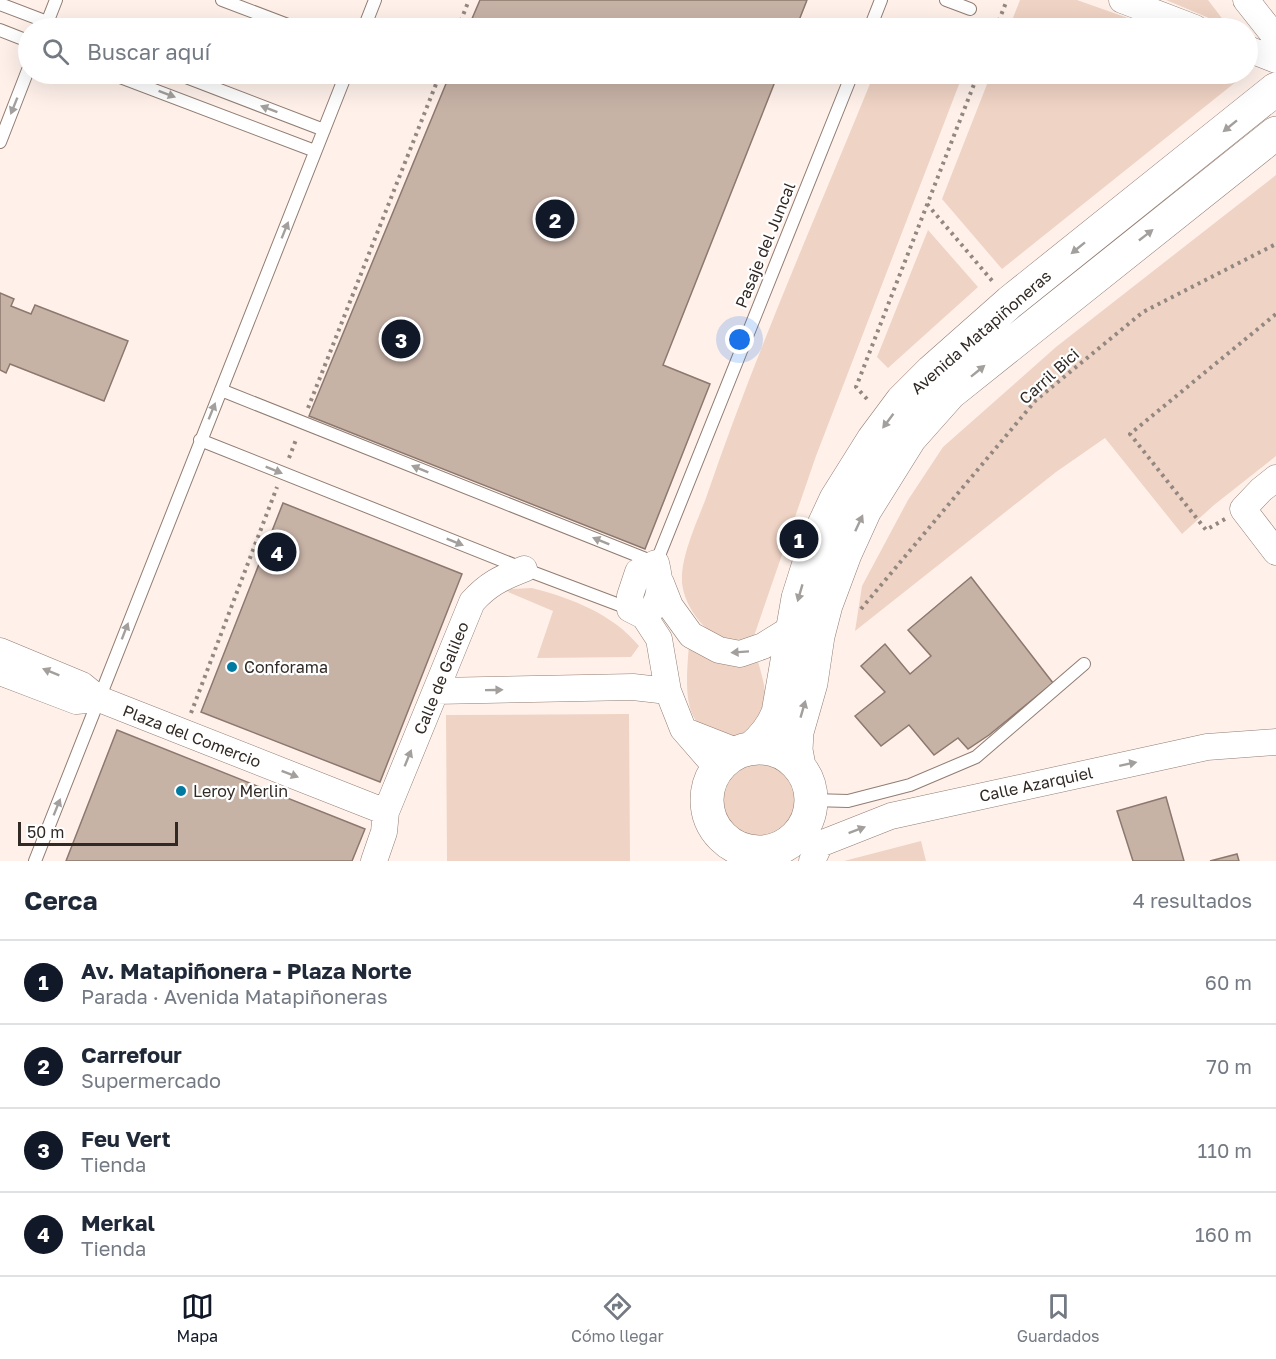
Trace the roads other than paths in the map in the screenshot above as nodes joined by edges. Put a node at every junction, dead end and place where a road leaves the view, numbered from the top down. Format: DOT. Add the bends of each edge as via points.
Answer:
graph roads {
  1 [pos="56,0"];
  2 [pos="222,0"];
  3 [pos="375,0"];
  4 [pos="881,0"];
  5 [pos="946,0"];
  6 [pos="1122,0"];
  7 [pos="1246,0"];
  8 [pos="0,4"];
  9 [pos="970,9"];
  10 [pos="31,18"];
  11 [pos="49,18"];
  12 [pos="270,18"];
  13 [pos="368,18"];
  14 [pos="874,18"];
  15 [pos="1169,18"];
  16 [pos="0,30"];
  17 [pos="18,37"];
  18 [pos="1276,38"];
  19 [pos="1258,53"];
  20 [pos="1276,60"];
  21 [pos="23,84"];
  22 [pos="138,84"];
  23 [pos="204,84"];
  24 [pos="342,84"];
  25 [pos="848,84"];
  26 [pos="1276,89"];
  27 [pos="324,130"];
  28 [pos="1276,133"];
  29 [pos="0,142"];
  30 [pos="315,152"];
  31 [pos="221,390"];
  32 [pos="200,440"];
  33 [pos="1276,478"];
  34 [pos="1276,552"];
  35 [pos="524,569"];
  36 [pos="658,573"];
  37 [pos="637,612"];
  38 [pos="792,628"];
  39 [pos="0,651"];
  40 [pos="1084,664"];
  41 [pos="0,672"];
  42 [pos="436,691"];
  43 [pos="668,691"];
  44 [pos="99,699"];
  45 [pos="1276,742"];
  46 [pos="736,756"];
  47 [pos="799,766"];
  48 [pos="812,801"];
  49 [pos="386,812"];
  50 [pos="801,853"];
  51 [pos="748,856"];
  52 [pos="35,861"];
  53 [pos="356,861"];
  54 [pos="374,861"];
  1 -- 11 [label="lane"];
  2 -- 12 [label="lane"];
  3 -- 13 [label="lane"];
  4 -- 14 [label="lane"];
  5 -- 9 [label="lane"];
  6 -- 15 [label="street"];
  7 -- 18 [label="street"];
  8 -- 10 [label="lane"];
  16 -- 17 [label="lane"];
  19 -- 20 [label="street"];
  21 -- 29 [label="lane, one-way"];
  22 -- 30 [label="lane, one-way"];
  27 -- 23 [label="lane, one-way"];
  24 -- 27 [label="lane"];
  25 -- 36 [label="lane, Pasaje del Juncal"];
  26 -- 38 [label="street, Avenida Matapiñoneras, one-way" via="1010,302 902,401 832,508 815,544"];
  27 -- 30 [label="lane"];
  47 -- 28 [label="street, Avenida Matapiñoneras, one-way" via="797,732 826,605 865,510 910,438 950,393"];
  31 -- 30 [label="lane, one-way"];
  32 -- 31 [label="lane, one-way"];
  36 -- 31 [label="lane, one-way"];
  32 -- 35 [label="lane, one-way"];
  44 -- 32 [label="lane, one-way"];
  33 -- 34 [label="street" via="1243,509"];
  35 -- 37 [label="lane"];
  35 -- 42 [label="street, Calle de Galileo" via="498,579 472,603"];
  36 -- 37 [label="street" via="653,609"];
  38 -- 36 [label="street, one-way" via="763,646 740,654 719,650 691,635 669,606"];
  37 -- 43 [label="street" via="658,639"];
  38 -- 46 [label="street, Avenida Matapiñoneras" via="773,725 764,738"];
  44 -- 39 [label="street, Plaza del Comercio, one-way" via="82,685"];
  40 -- 48 [label="lane" via="976,757 910,785 848,801"];
  41 -- 44 [label="street, Plaza del Comercio" via="76,701"];
  42 -- 43 [label="street, one-way" via="633,687"];
  49 -- 42 [label="street, Calle de Galileo, one-way"];
  43 -- 46 [label="street" via="683,729"];
  44 -- 49 [label="street, Plaza del Comercio, one-way"];
  52 -- 44 [label="lane, one-way"];
  50 -- 45 [label="street, Calle Azarquiel, one-way" via="891,816 1207,747"];
  46 -- 47 [label="street" via="769,749"];
  46 -- 51 [label="street" via="709,783 706,800 717,831"];
  47 -- 48 [label="street"];
  48 -- 50 [label="street"];
  49 -- 53 [label="street, Calle de Galileo" via="369,830"];
  49 -- 54 [label="street, Calle de Galileo"];
  50 -- 51 [label="street" via="785,846"];
}
